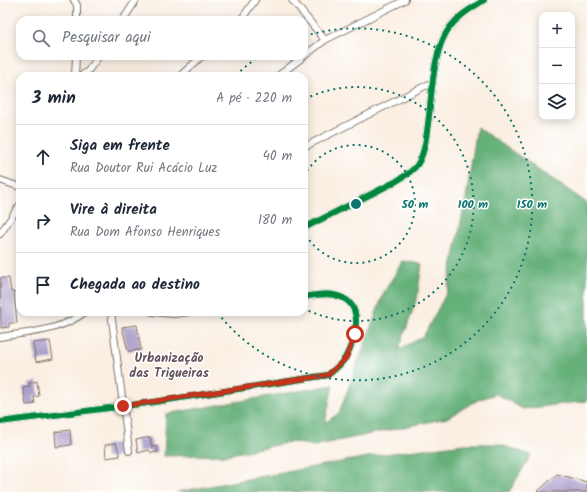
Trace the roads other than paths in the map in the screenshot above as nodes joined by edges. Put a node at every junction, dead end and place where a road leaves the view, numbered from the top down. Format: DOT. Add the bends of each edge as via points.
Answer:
graph roads {
  1 [pos="74,0"];
  2 [pos="136,0"];
  3 [pos="255,0"];
  4 [pos="292,0"];
  5 [pos="405,0"];
  6 [pos="484,0"];
  7 [pos="77,16"];
  8 [pos="126,16"];
  9 [pos="244,16"];
  10 [pos="305,16"];
  11 [pos="308,19"];
  12 [pos="325,40"];
  13 [pos="308,53"];
  14 [pos="76,60"];
  15 [pos="96,60"];
  16 [pos="198,60"];
  17 [pos="299,60"];
  18 [pos="75,72"];
  19 [pos="87,72"];
  20 [pos="184,72"];
  21 [pos="283,72"];
  22 [pos="433,82"];
  23 [pos="308,145"];
  24 [pos="0,180"];
  25 [pos="16,185"];
  26 [pos="16,212"];
  27 [pos="308,226"];
  28 [pos="0,234"];
  29 [pos="308,296"];
  30 [pos="79,316"];
  31 [pos="112,316"];
  32 [pos="0,337"];
  33 [pos="123,406"];
  34 [pos="0,422"];
  35 [pos="129,451"];
  1 -- 7 [label="street" via="77,5"];
  2 -- 8 [label="street"];
  3 -- 9 [label="street"];
  4 -- 10 [label="street"];
  5 -- 12 [label="street"];
  6 -- 22 [label="street" via="465,13 450,28 438,56"];
  11 -- 12 [label="street"];
  12 -- 13 [label="street"];
  14 -- 18 [label="street"];
  15 -- 19 [label="street"];
  16 -- 20 [label="street"];
  17 -- 21 [label="street"];
  22 -- 23 [label="street"];
  22 -- 27 [label="street" via="426,138 416,166 409,174 395,182"];
  24 -- 25 [label="street"];
  26 -- 28 [label="street"];
  29 -- 33 [label="street" via="325,294 339,296 349,302 357,316 355,334 346,358 328,375"];
  30 -- 32 [label="street" via="71,322 50,329"];
  31 -- 33 [label="street"];
  33 -- 34 [label="street"];
  33 -- 35 [label="street"];
}
